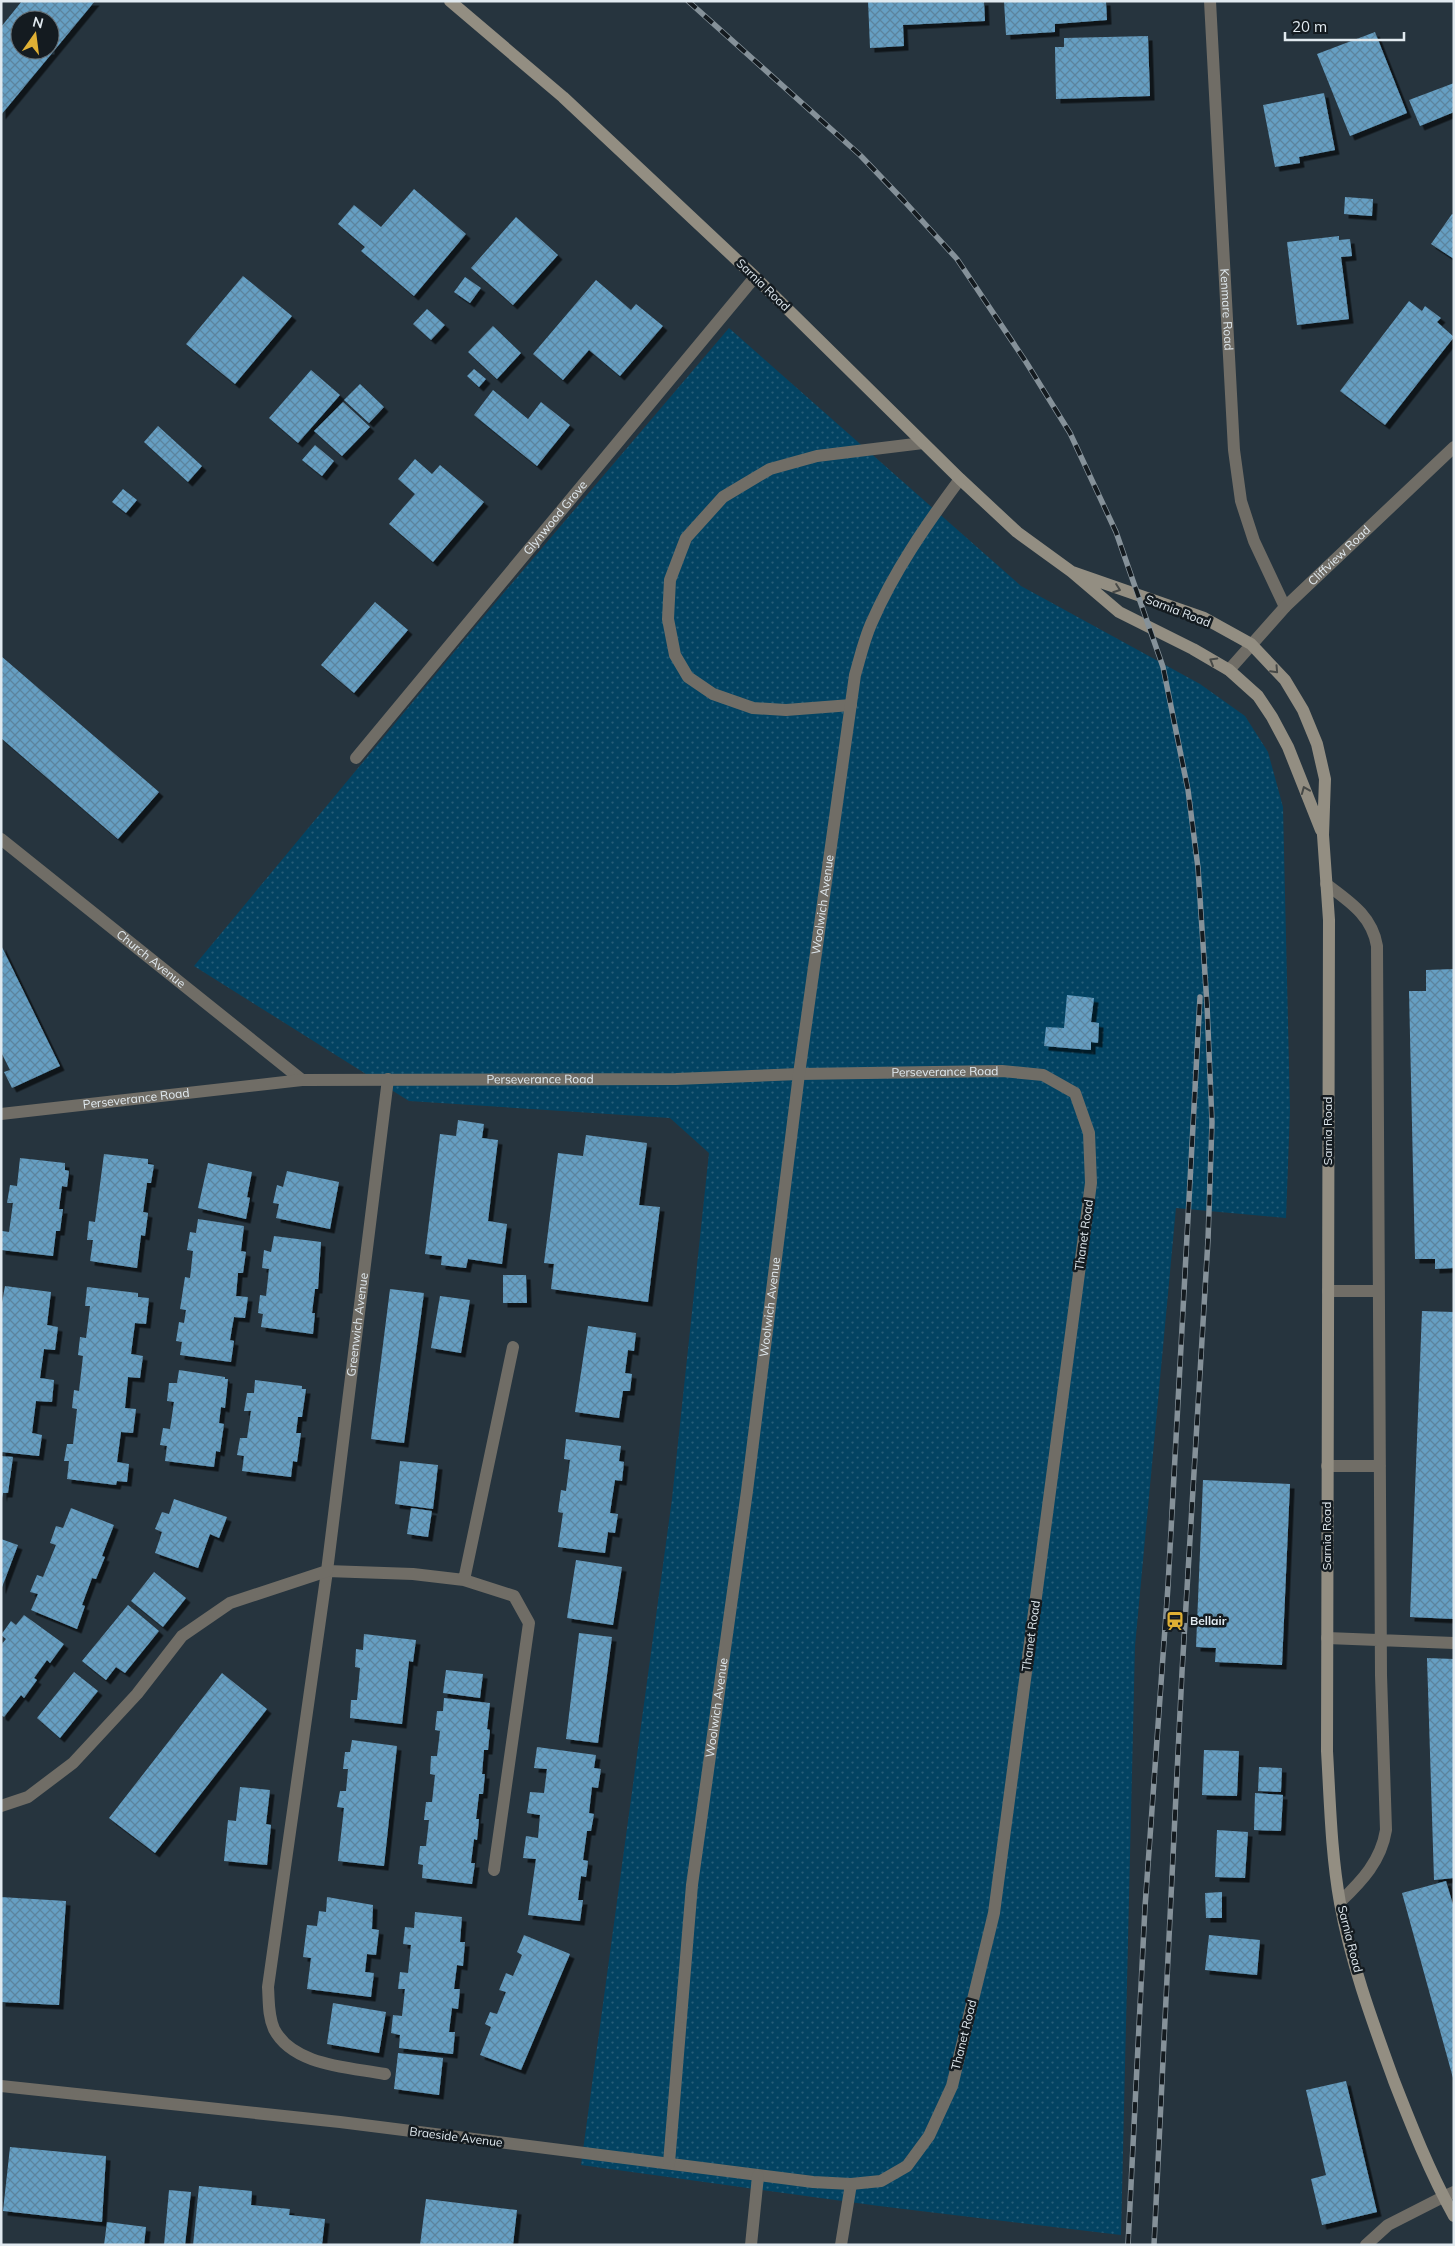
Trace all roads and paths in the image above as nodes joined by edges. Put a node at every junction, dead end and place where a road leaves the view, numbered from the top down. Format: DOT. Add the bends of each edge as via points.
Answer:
graph roads {
  1 [pos="450,1"];
  2 [pos="1210,1"];
  3 [pos="756,277"];
  4 [pos="923,443"];
  5 [pos="1454,447"];
  6 [pos="960,479"];
  7 [pos="1072,572"];
  8 [pos="1285,607"];
  9 [pos="1251,644"];
  10 [pos="1229,670"];
  11 [pos="851,705"];
  12 [pos="356,758"];
  13 [pos="1323,835"];
  14 [pos="1,839"];
  15 [pos="1326,884"];
  16 [pos="799,1074"];
  17 [pos="388,1078"];
  18 [pos="302,1080"];
  19 [pos="1075,1093"];
  20 [pos="1,1114"];
  21 [pos="1328,1291"];
  22 [pos="1379,1291"];
  23 [pos="513,1347"];
  24 [pos="1328,1466"];
  25 [pos="1380,1466"];
  26 [pos="327,1571"];
  27 [pos="464,1580"];
  28 [pos="1327,1638"];
  29 [pos="1381,1639"];
  30 [pos="1454,1643"];
  31 [pos="1,1806"];
  32 [pos="494,1870"];
  33 [pos="1340,1902"];
  34 [pos="385,2074"];
  35 [pos="1,2086"];
  36 [pos="669,2163"];
  37 [pos="907,2166"];
  38 [pos="758,2176"];
  39 [pos="851,2184"];
  40 [pos="1448,2195"];
  41 [pos="1454,2216"];
  42 [pos="751,2245"];
  43 [pos="841,2245"];
  44 [pos="1366,2245"];
  1 -- 3 [label="main road, Sarnia Road" via="563,97"];
  2 -- 8 [label="street, Kenmare Road" via="1234,450 1241,501 1254,541"];
  3 -- 4 [label="main road, Sarnia Road"];
  3 -- 12 [label="street, Glynwood Grove"];
  4 -- 6 [label="main road, Sarnia Road"];
  4 -- 11 [label="street" via="817,456 770,469 722,497 686,538 670,580 668,619 675,655 688,676 713,694 753,708 786,710"];
  5 -- 8 [label="street, Cliffview Road"];
  6 -- 7 [label="main road, Sarnia Road" via="1017,532"];
  6 -- 11 [label="street, Woolwich Avenue" via="921,532 892,580 870,626 855,675"];
  7 -- 9 [label="main road, Sarnia Road, one-way" via="1204,618"];
  10 -- 7 [label="main road, Sarnia Road, one-way" via="1119,612"];
  8 -- 9 [label="street, Cliffview Road"];
  9 -- 10 [label="street, Cliffview Road"];
  9 -- 13 [label="main road, Sarnia Road, one-way" via="1285,680 1317,744 1325,779"];
  13 -- 10 [label="main road, Sarnia Road, one-way" via="1288,747 1272,717 1258,696"];
  11 -- 16 [label="street, Woolwich Avenue"];
  13 -- 15 [label="main road, Sarnia Road"];
  14 -- 18 [label="street, Church Avenue"];
  15 -- 21 [label="main road, Sarnia Road" via="1329,920"];
  15 -- 22 [label="street" via="1366,917 1375,932 1377,946"];
  16 -- 17 [label="street, Perseverance Road" via="676,1079"];
  16 -- 19 [label="street, Perseverance Road" via="1002,1071 1043,1075"];
  16 -- 36 [label="street, Woolwich Avenue" via="747,1491 692,1885"];
  17 -- 18 [label="street, Perseverance Road"];
  17 -- 26 [label="street, Greenwich Avenue"];
  18 -- 20 [label="street, Perseverance Road"];
  19 -- 37 [label="street, Thanet Road" via="1089,1133 1091,1183 994,1913 952,2086 929,2136"];
  21 -- 22 [label="street"];
  21 -- 24 [label="main road, Sarnia Road"];
  22 -- 25 [label="street"];
  23 -- 27 [label="street"];
  24 -- 25 [label="street"];
  24 -- 28 [label="main road, Sarnia Road"];
  25 -- 29 [label="street"];
  26 -- 27 [label="street" via="413,1574"];
  26 -- 31 [label="street" via="230,1603 182,1636 137,1694 73,1762 28,1797"];
  26 -- 34 [label="street, Greenwich Avenue" via="268,1987 270,2014 274,2029 286,2045 310,2059"];
  27 -- 32 [label="street" via="514,1596 529,1623"];
  28 -- 29 [label="street"];
  28 -- 33 [label="main road, Sarnia Road" via="1327,1751"];
  29 -- 30 [label="street"];
  29 -- 33 [label="street" via="1384,1843 1365,1877"];
  33 -- 40 [label="main road, Sarnia Road" via="1376,2033 1409,2119"];
  35 -- 36 [label="street, Braeside Avenue" via="340,2122"];
  36 -- 38 [label="street, Braeside Avenue"];
  37 -- 39 [label="street, Braeside Avenue" via="881,2181"];
  38 -- 39 [label="street, Braeside Avenue"];
  38 -- 42 [label="street"];
  39 -- 43 [label="street"];
  40 -- 41 [label="main road, Sarnia Road"];
  40 -- 44 [label="street" via="1388,2225"];
}
